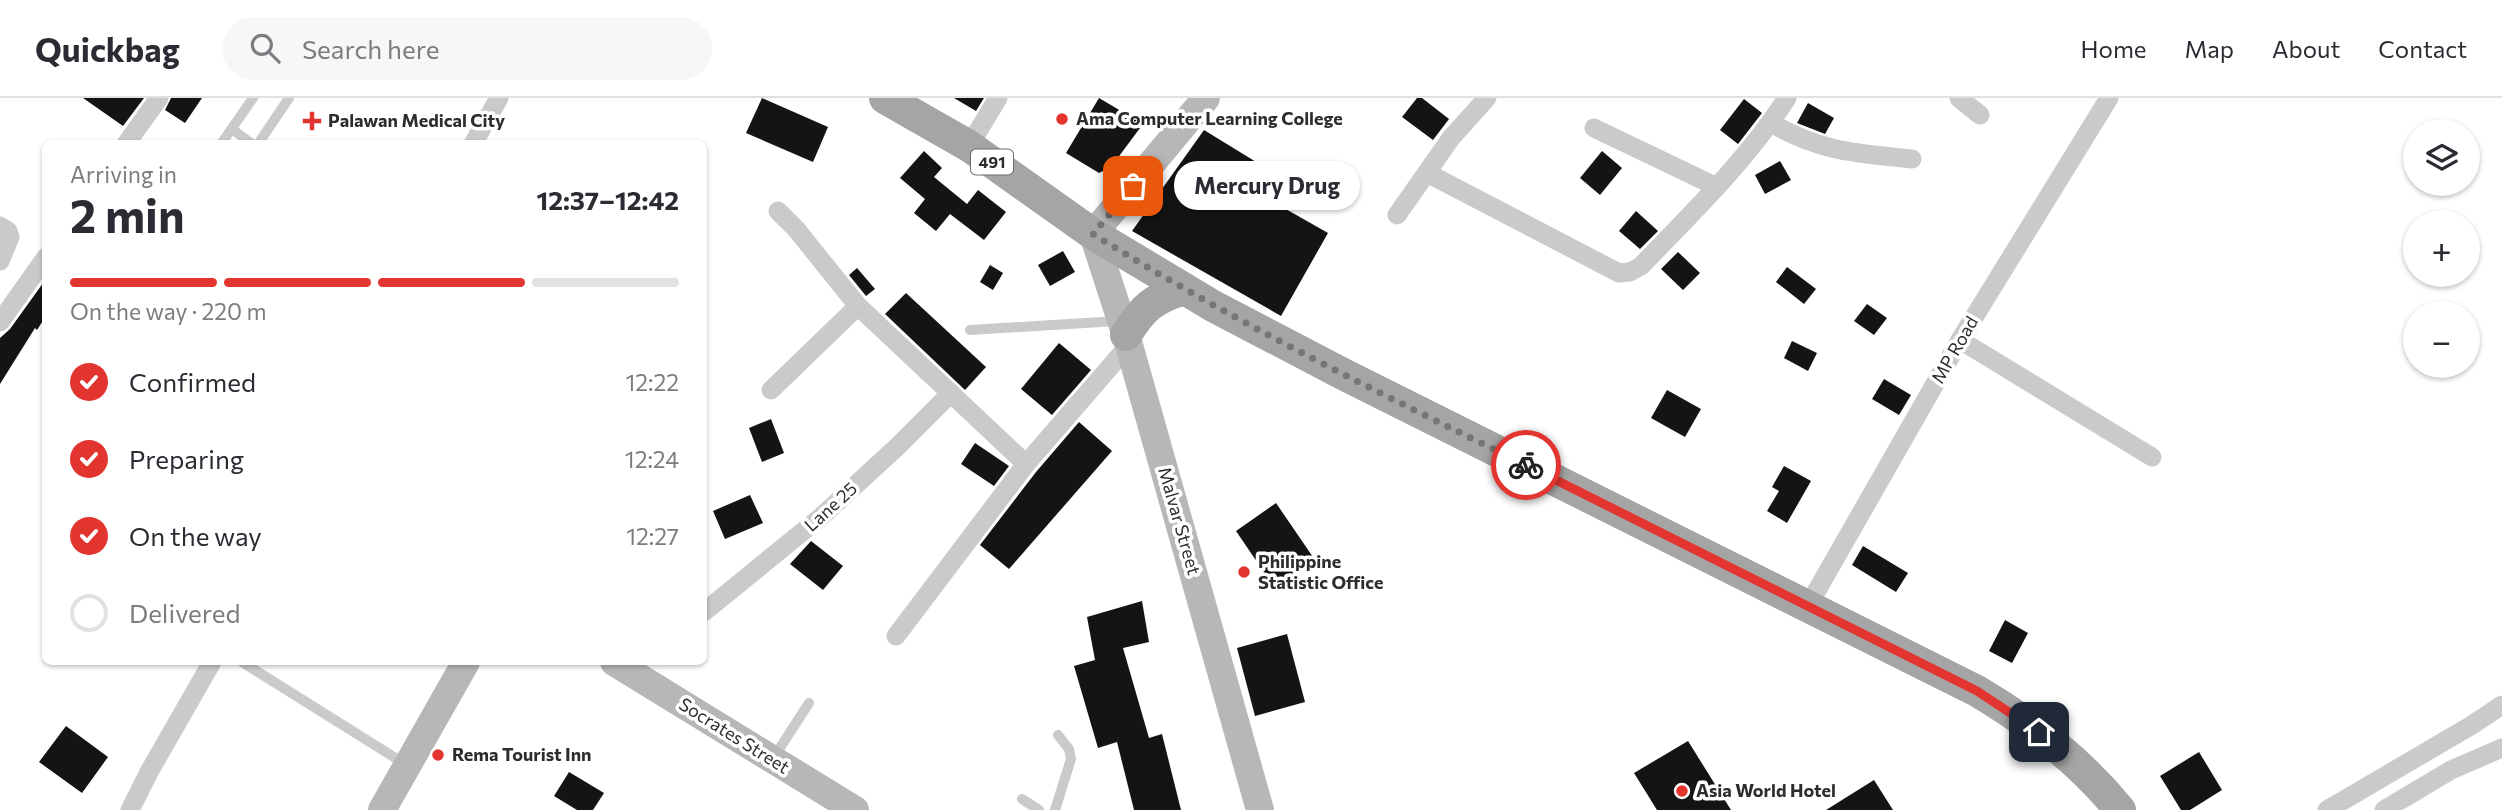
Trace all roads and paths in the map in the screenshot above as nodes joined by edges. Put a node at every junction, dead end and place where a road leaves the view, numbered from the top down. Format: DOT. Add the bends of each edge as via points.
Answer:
graph roads {
  1 [pos="159,98"];
  2 [pos="253,98"];
  3 [pos="289,98"];
  4 [pos="499,98"];
  5 [pos="998,98"];
  6 [pos="1206,98"];
  7 [pos="1487,98"];
  8 [pos="1959,98"];
  9 [pos="2109,98"];
  10 [pos="891,99"];
  11 [pos="1777,106"];
  12 [pos="1980,115"];
  13 [pos="1594,128"];
  14 [pos="232,129"];
  15 [pos="129,140"];
  16 [pos="225,140"];
  17 [pos="247,140"];
  18 [pos="261,140"];
  19 [pos="475,140"];
  20 [pos="969,146"];
  21 [pos="1912,159"];
  22 [pos="1427,173"];
  23 [pos="1717,187"];
  24 [pos="778,211"];
  25 [pos="1397,215"];
  26 [pos="0,226"];
  27 [pos="1093,234"];
  28 [pos="0,261"];
  29 [pos="42,263"];
  30 [pos="1184,289"];
  31 [pos="858,306"];
  32 [pos="0,322"];
  33 [pos="970,330"];
  34 [pos="1126,333"];
  35 [pos="1960,340"];
  36 [pos="771,390"];
  37 [pos="951,393"];
  38 [pos="2152,457"];
  39 [pos="1026,464"];
  40 [pos="1808,606"];
  41 [pos="707,610"];
  42 [pos="896,636"];
  43 [pos="210,665"];
  44 [pos="247,665"];
  45 [pos="464,665"];
  46 [pos="624,665"];
  47 [pos="809,703"];
  48 [pos="2502,705"];
  49 [pos="1058,735"];
  50 [pos="2502,748"];
  51 [pos="772,760"];
  52 [pos="407,766"];
  53 [pos="1022,799"];
  54 [pos="130,810"];
  55 [pos="383,810"];
  56 [pos="855,810"];
  57 [pos="1039,810"];
  58 [pos="1055,810"];
  59 [pos="1260,810"];
  60 [pos="2120,810"];
  61 [pos="2327,810"];
  62 [pos="2384,810"];
  1 -- 15 [label="street"];
  2 -- 14 [label="lane"];
  3 -- 18 [label="lane"];
  4 -- 19 [label="street"];
  5 -- 20 [label="street"];
  6 -- 27 [label="street"];
  7 -- 22 [label="street"];
  8 -- 12 [label="street"];
  9 -- 35 [label="street, MP Road"];
  10 -- 20 [label="main road, 491"];
  11 -- 21 [label="street" via="1791,135 1824,148"];
  11 -- 23 [label="street"];
  13 -- 23 [label="street"];
  14 -- 16 [label="lane"];
  14 -- 17 [label="lane"];
  20 -- 27 [label="main road, 491"];
  22 -- 23 [label="street" via="1624,273 1641,266"];
  22 -- 25 [label="street"];
  24 -- 31 [label="street"];
  26 -- 28 [label="street" via="10,237"];
  27 -- 30 [label="main road, 491"];
  27 -- 34 [label="street, Malvar Street"];
  29 -- 32 [label="street"];
  30 -- 34 [label="main road" via="1142,310"];
  30 -- 40 [label="main road, 491" via="1343,374"];
  31 -- 36 [label="street"];
  31 -- 37 [label="street"];
  33 -- 34 [label="lane"];
  34 -- 39 [label="street"];
  34 -- 59 [label="street, Malvar Street"];
  35 -- 38 [label="street"];
  35 -- 40 [label="street, MP Road"];
  37 -- 39 [label="street"];
  37 -- 41 [label="street, Lane 25" via="822,516"];
  39 -- 42 [label="street"];
  40 -- 60 [label="main road, 491" via="1977,691 2024,720 2083,770"];
  43 -- 54 [label="street"];
  44 -- 52 [label="lane"];
  45 -- 52 [label="street"];
  46 -- 51 [label="street, Socrates Street"];
  47 -- 51 [label="lane"];
  48 -- 61 [label="street"];
  49 -- 58 [label="lane" via="1071,759"];
  50 -- 62 [label="street"];
  51 -- 56 [label="street, Socrates Street"];
  52 -- 55 [label="street"];
  53 -- 57 [label="lane"];
}
